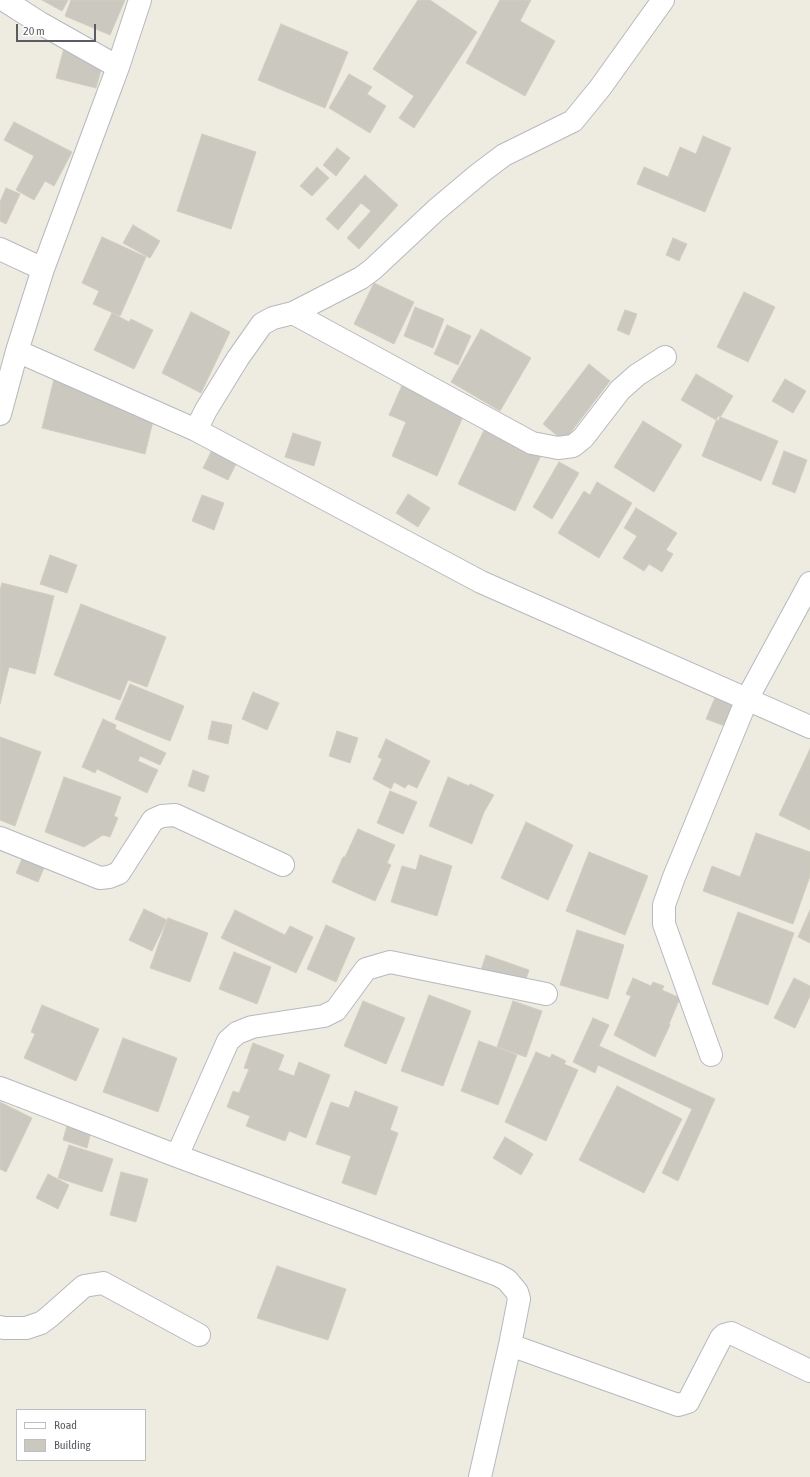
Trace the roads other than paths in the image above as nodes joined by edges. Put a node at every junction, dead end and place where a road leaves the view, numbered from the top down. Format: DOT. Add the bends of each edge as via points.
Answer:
graph roads {
  1 [pos="4,0"];
  2 [pos="140,0"];
  3 [pos="663,0"];
  4 [pos="118,67"];
  5 [pos="0,249"];
  6 [pos="43,269"];
  7 [pos="293,313"];
  8 [pos="17,351"];
  9 [pos="665,357"];
  10 [pos="0,414"];
  11 [pos="196,430"];
  12 [pos="810,583"];
  13 [pos="747,698"];
  14 [pos="810,727"];
  15 [pos="0,838"];
  16 [pos="283,864"];
  17 [pos="546,994"];
  18 [pos="711,1055"];
  19 [pos="0,1088"];
  20 [pos="177,1156"];
  21 [pos="0,1326"];
  22 [pos="199,1335"];
  23 [pos="510,1345"];
  24 [pos="810,1371"];
  25 [pos="480,1477"];
  1 -- 4 [label="street"];
  2 -- 4 [label="street"];
  3 -- 7 [label="street" via="573,121 504,155 436,210 361,278"];
  4 -- 6 [label="street"];
  5 -- 6 [label="street"];
  6 -- 8 [label="street"];
  7 -- 9 [label="street" via="532,443 558,448 573,446 583,438 620,390"];
  7 -- 11 [label="street" via="262,324 238,358"];
  8 -- 10 [label="street"];
  8 -- 11 [label="street"];
  11 -- 13 [label="street" via="481,582"];
  12 -- 13 [label="street"];
  13 -- 14 [label="street"];
  13 -- 18 [label="street" via="664,905 664,924"];
  15 -- 16 [label="street" via="100,878 109,877 119,873 153,820 175,815"];
  17 -- 20 [label="street" via="390,962 366,969 336,1010 324,1016 252,1027 237,1033 228,1041"];
  19 -- 20 [label="street"];
  20 -- 23 [label="street" via="507,1280 517,1292 519,1299"];
  21 -- 22 [label="street" via="26,1328 41,1323 84,1286 103,1283"];
  23 -- 24 [label="street" via="678,1405 688,1402 721,1338 731,1333"];
  23 -- 25 [label="street"];
}
